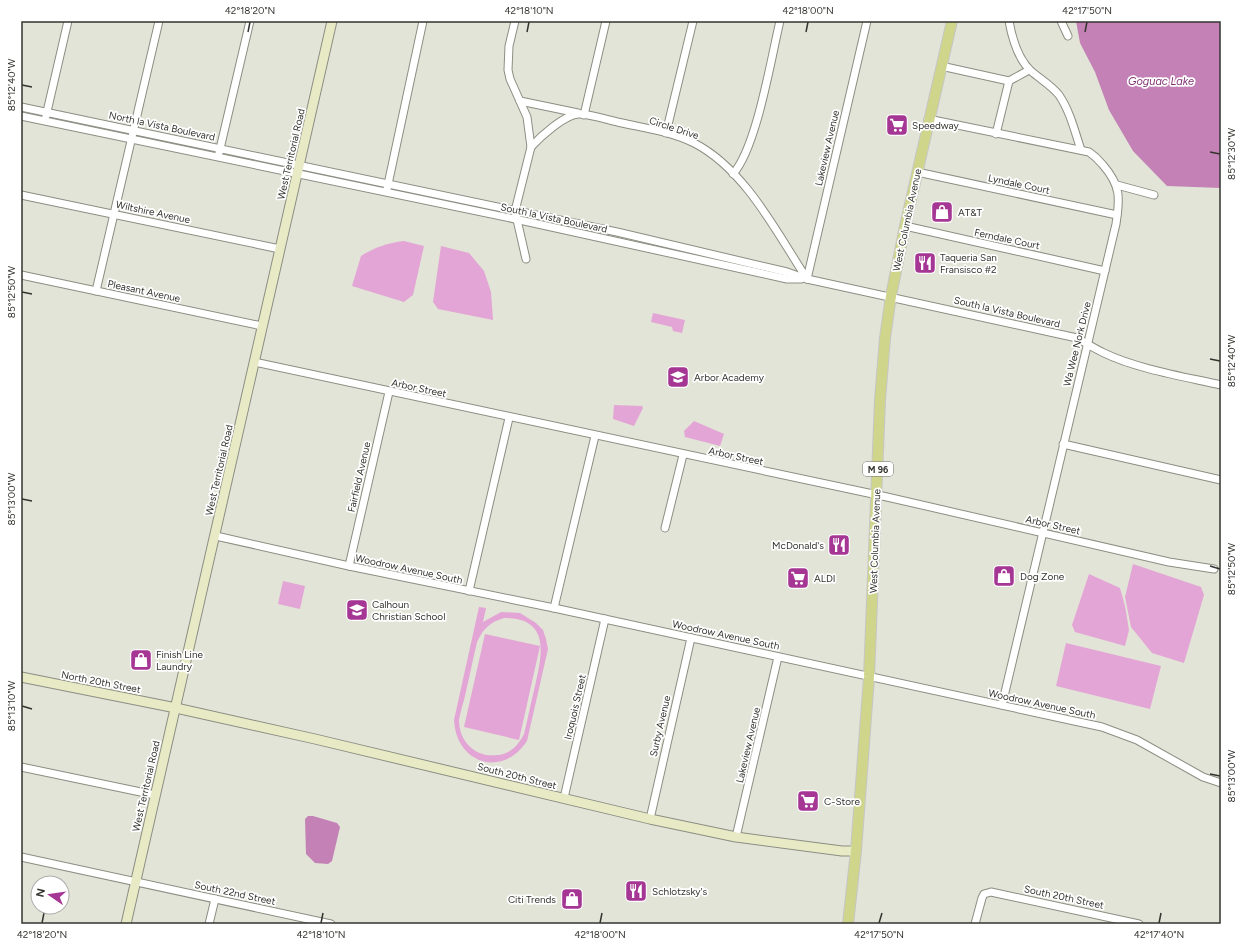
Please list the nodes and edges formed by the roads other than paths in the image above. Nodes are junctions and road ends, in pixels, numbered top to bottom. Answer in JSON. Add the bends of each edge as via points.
{"nodes":[{"id":1,"x":68,"y":21,"type":"edge"},
{"id":2,"x":159,"y":21,"type":"edge"},
{"id":3,"x":250,"y":21,"type":"edge"},
{"id":4,"x":332,"y":21,"type":"edge"},
{"id":5,"x":423,"y":21,"type":"edge"},
{"id":6,"x":514,"y":21,"type":"edge"},
{"id":7,"x":606,"y":21,"type":"edge"},
{"id":8,"x":693,"y":21,"type":"edge"},
{"id":9,"x":780,"y":21,"type":"edge"},
{"id":10,"x":867,"y":21,"type":"edge"},
{"id":11,"x":952,"y":21,"type":"edge"},
{"id":12,"x":1009,"y":21,"type":"edge"},
{"id":13,"x":1061,"y":21,"type":"edge"},
{"id":14,"x":1068,"y":36,"type":"dead end"},
{"id":15,"x":941,"y":66,"type":"junction"},
{"id":16,"x":1030,"y":70,"type":"junction"},
{"id":17,"x":1009,"y":81,"type":"junction"},
{"id":18,"x":520,"y":101,"type":"junction"},
{"id":19,"x":21,"y":107,"type":"edge"},
{"id":20,"x":46,"y":112,"type":"junction"},
{"id":21,"x":582,"y":114,"type":"junction"},
{"id":22,"x":21,"y":116,"type":"edge"},
{"id":23,"x":928,"y":120,"type":"junction"},
{"id":24,"x":44,"y":121,"type":"junction"},
{"id":25,"x":134,"y":130,"type":"junction"},
{"id":26,"x":666,"y":133,"type":"junction"},
{"id":27,"x":996,"y":134,"type":"junction"},
{"id":28,"x":132,"y":139,"type":"junction"},
{"id":29,"x":531,"y":147,"type":"junction"},
{"id":30,"x":220,"y":149,"type":"junction"},
{"id":31,"x":1081,"y":150,"type":"junction"},
{"id":32,"x":219,"y":157,"type":"junction"},
{"id":33,"x":298,"y":170,"type":"junction"},
{"id":34,"x":917,"y":172,"type":"junction"},
{"id":35,"x":733,"y":174,"type":"junction"},
{"id":36,"x":388,"y":184,"type":"junction"},
{"id":37,"x":1117,"y":185,"type":"junction"},
{"id":38,"x":387,"y":193,"type":"junction"},
{"id":39,"x":21,"y":195,"type":"edge"},
{"id":40,"x":1154,"y":195,"type":"dead end"},
{"id":41,"x":515,"y":211,"type":"junction"},
{"id":42,"x":114,"y":214,"type":"junction"},
{"id":43,"x":1118,"y":215,"type":"junction"},
{"id":44,"x":515,"y":219,"type":"junction"},
{"id":45,"x":905,"y":226,"type":"junction"},
{"id":46,"x":280,"y":249,"type":"junction"},
{"id":47,"x":526,"y":259,"type":"dead end"},
{"id":48,"x":1105,"y":271,"type":"junction"},
{"id":49,"x":21,"y":275,"type":"edge"},
{"id":50,"x":807,"y":279,"type":"junction"},
{"id":51,"x":96,"y":291,"type":"junction"},
{"id":52,"x":891,"y":296,"type":"junction"},
{"id":53,"x":262,"y":326,"type":"junction"},
{"id":54,"x":1088,"y":344,"type":"junction"},
{"id":55,"x":254,"y":362,"type":"junction"},
{"id":56,"x":1221,"y":385,"type":"edge"},
{"id":57,"x":389,"y":392,"type":"junction"},
{"id":58,"x":509,"y":418,"type":"junction"},
{"id":59,"x":595,"y":436,"type":"junction"},
{"id":60,"x":1063,"y":444,"type":"junction"},
{"id":61,"x":683,"y":455,"type":"junction"},
{"id":62,"x":1221,"y":480,"type":"edge"},
{"id":63,"x":877,"y":496,"type":"junction"},
{"id":64,"x":665,"y":528,"type":"dead end"},
{"id":65,"x":1042,"y":532,"type":"junction"},
{"id":66,"x":216,"y":536,"type":"junction"},
{"id":67,"x":349,"y":566,"type":"junction"},
{"id":68,"x":1214,"y":569,"type":"dead end"},
{"id":69,"x":469,"y":592,"type":"junction"},
{"id":70,"x":554,"y":608,"type":"junction"},
{"id":71,"x":605,"y":619,"type":"junction"},
{"id":72,"x":691,"y":638,"type":"junction"},
{"id":73,"x":778,"y":657,"type":"junction"},
{"id":74,"x":21,"y":677,"type":"edge"},
{"id":75,"x":869,"y":677,"type":"junction"},
{"id":76,"x":1002,"y":705,"type":"junction"},
{"id":77,"x":176,"y":708,"type":"junction"},
{"id":78,"x":21,"y":767,"type":"edge"},
{"id":79,"x":1221,"y":783,"type":"edge"},
{"id":80,"x":155,"y":795,"type":"junction"},
{"id":81,"x":564,"y":798,"type":"junction"},
{"id":82,"x":650,"y":819,"type":"junction"},
{"id":83,"x":736,"y":837,"type":"junction"},
{"id":84,"x":856,"y":851,"type":"junction"},
{"id":85,"x":21,"y":857,"type":"edge"},
{"id":86,"x":135,"y":882,"type":"junction"},
{"id":87,"x":215,"y":900,"type":"junction"},
{"id":88,"x":126,"y":924,"type":"edge"},
{"id":89,"x":209,"y":924,"type":"edge"},
{"id":90,"x":331,"y":924,"type":"edge"},
{"id":91,"x":848,"y":924,"type":"edge"},
{"id":92,"x":976,"y":924,"type":"edge"},
{"id":93,"x":1139,"y":924,"type":"edge"}],
"edges":[{"from":1,"to":20,"type":"street"},
{"from":2,"to":25,"type":"street"},
{"from":3,"to":30,"type":"street"},
{"from":4,"to":33,"type":"street","name":"West Territorial Road"},
{"from":5,"to":36,"type":"street"},
{"from":6,"to":18,"type":"street","via":[[507,60],[510,79]]},
{"from":7,"to":21,"type":"street"},
{"from":8,"to":26,"type":"street"},
{"from":9,"to":35,"type":"street","via":[[757,119],[740,166]]},
{"from":10,"to":50,"type":"street","name":"Lakeview Avenue"},
{"from":11,"to":15,"type":"main road","name":"West Columbia Avenue","number":"M 96"},
{"from":12,"to":16,"type":"street","via":[[1017,50]]},
{"from":13,"to":14,"type":"street"},
{"from":15,"to":17,"type":"street"},
{"from":15,"to":23,"type":"main road","name":"West Columbia Avenue","number":"M 96"},
{"from":16,"to":17,"type":"street"},
{"from":16,"to":31,"type":"street","via":[[1059,96],[1070,116]]},
{"from":17,"to":27,"type":"street"},
{"from":18,"to":21,"type":"street","name":"Circle Drive"},
{"from":18,"to":29,"type":"street","via":[[527,117]]},
{"from":19,"to":20,"type":"street","name":"North la Vista Boulevard"},
{"from":20,"to":24,"type":"street"},
{"from":20,"to":25,"type":"street","name":"North la Vista Boulevard"},
{"from":21,"to":26,"type":"street","name":"Circle Drive"},
{"from":21,"to":29,"type":"street","via":[[557,124]]},
{"from":22,"to":24,"type":"street","name":"North la Vista Boulevard"},
{"from":23,"to":27,"type":"street"},
{"from":23,"to":34,"type":"main road","name":"West Columbia Avenue","number":"M 96"},
{"from":24,"to":28,"type":"street","name":"North la Vista Boulevard"},
{"from":25,"to":28,"type":"street"},
{"from":25,"to":30,"type":"street","name":"North la Vista Boulevard"},
{"from":26,"to":35,"type":"street","name":"Circle Drive","via":[[694,142],[714,155]]},
{"from":27,"to":31,"type":"street"},
{"from":28,"to":32,"type":"street","name":"North la Vista Boulevard"},
{"from":28,"to":42,"type":"street"},
{"from":29,"to":41,"type":"street"},
{"from":30,"to":32,"type":"street"},
{"from":30,"to":33,"type":"street","name":"North la Vista Boulevard"},
{"from":31,"to":37,"type":"street","via":[[1094,155]]},
{"from":32,"to":33,"type":"street","name":"North la Vista Boulevard"},
{"from":33,"to":36,"type":"street","name":"South la Vista Boulevard"},
{"from":33,"to":38,"type":"street","name":"South la Vista Boulevard"},
{"from":33,"to":46,"type":"street","name":"West Territorial Road"},
{"from":34,"to":43,"type":"street","name":"Lyndale Court"},
{"from":34,"to":45,"type":"main road","name":"West Columbia Avenue","number":"M 96"},
{"from":35,"to":50,"type":"street","name":"Circle Drive","via":[[749,192]]},
{"from":36,"to":38,"type":"street"},
{"from":36,"to":41,"type":"street","name":"South la Vista Boulevard"},
{"from":37,"to":40,"type":"street"},
{"from":37,"to":43,"type":"street","name":"Wa Wee Nork Drive"},
{"from":38,"to":44,"type":"street","name":"South la Vista Boulevard"},
{"from":39,"to":42,"type":"street","name":"Wiltshire Avenue"},
{"from":41,"to":44,"type":"street"},
{"from":41,"to":50,"type":"street","name":"South la Vista Boulevard","via":[[656,241]]},
{"from":42,"to":46,"type":"street","name":"Wiltshire Avenue"},
{"from":42,"to":51,"type":"street"},
{"from":43,"to":48,"type":"street","name":"Wa Wee Nork Drive"},
{"from":44,"to":47,"type":"street"},
{"from":44,"to":50,"type":"street","name":"South la Vista Boulevard","via":[[787,279]]},
{"from":45,"to":48,"type":"street","name":"Ferndale Court"},
{"from":45,"to":52,"type":"main road","name":"West Columbia Avenue","number":"M 96"},
{"from":46,"to":53,"type":"street","name":"West Territorial Road"},
{"from":48,"to":54,"type":"street","name":"Wa Wee Nork Drive"},
{"from":49,"to":51,"type":"street","name":"Pleasant Avenue"},
{"from":50,"to":52,"type":"street","name":"South la Vista Boulevard"},
{"from":51,"to":53,"type":"street","name":"Pleasant Avenue"},
{"from":52,"to":54,"type":"street","name":"South la Vista Boulevard","via":[[1077,338]]},
{"from":52,"to":63,"type":"main road","name":"West Columbia Avenue","number":"M 96","via":[[882,367]]},
{"from":53,"to":55,"type":"street","name":"West Territorial Road"},
{"from":54,"to":56,"type":"street","name":"South la Vista Boulevard","via":[[1121,360]]},
{"from":54,"to":60,"type":"street","name":"Wa Wee Nork Drive"},
{"from":55,"to":57,"type":"street","name":"Arbor Street"},
{"from":55,"to":66,"type":"street","name":"West Territorial Road"},
{"from":57,"to":58,"type":"street","name":"Arbor Street"},
{"from":57,"to":67,"type":"street","name":"Fairfield Avenue"},
{"from":58,"to":59,"type":"street","name":"Arbor Street"},
{"from":58,"to":69,"type":"street"},
{"from":59,"to":61,"type":"street","name":"Arbor Street"},
{"from":59,"to":70,"type":"street"},
{"from":60,"to":62,"type":"street"},
{"from":60,"to":65,"type":"street","name":"Wa Wee Nork Drive"},
{"from":61,"to":63,"type":"street","name":"Arbor Street"},
{"from":61,"to":64,"type":"street"},
{"from":63,"to":65,"type":"street","name":"Arbor Street"},
{"from":63,"to":75,"type":"main road","name":"West Columbia Avenue","number":"M 96"},
{"from":65,"to":68,"type":"street","name":"Arbor Street","via":[[1169,562]]},
{"from":65,"to":76,"type":"street","name":"Wa Wee Nork Drive"},
{"from":66,"to":67,"type":"street","name":"Woodrow Avenue South"},
{"from":66,"to":77,"type":"street","name":"West Territorial Road"},
{"from":67,"to":69,"type":"street","name":"Woodrow Avenue South"},
{"from":69,"to":70,"type":"street","name":"Woodrow Avenue South"},
{"from":70,"to":71,"type":"street","name":"Woodrow Avenue South"},
{"from":71,"to":72,"type":"street","name":"Woodrow Avenue South"},
{"from":71,"to":81,"type":"street","name":"Iroquois Street"},
{"from":72,"to":73,"type":"street","name":"Woodrow Avenue South"},
{"from":72,"to":82,"type":"street","name":"Surby Avenue"},
{"from":73,"to":75,"type":"street","name":"Woodrow Avenue South"},
{"from":73,"to":83,"type":"street","name":"Lakeview Avenue"},
{"from":74,"to":77,"type":"street","name":"North 20th Street"},
{"from":75,"to":76,"type":"street","name":"Woodrow Avenue South"},
{"from":75,"to":84,"type":"main road","name":"West Columbia Avenue","number":"M 96"},
{"from":76,"to":79,"type":"street","name":"Woodrow Avenue South","via":[[1122,733],[1160,751],[1203,777]]},
{"from":77,"to":80,"type":"street","name":"West Territorial Road"},
{"from":77,"to":81,"type":"street","name":"South 20th Street"},
{"from":78,"to":80,"type":"street"},
{"from":80,"to":86,"type":"street","name":"West Territorial Road"},
{"from":81,"to":82,"type":"street","name":"South 20th Street"},
{"from":82,"to":83,"type":"street","name":"South 20th Street"},
{"from":83,"to":84,"type":"street","name":"South 20th Street"},
{"from":84,"to":91,"type":"main road","name":"West Columbia Avenue","number":"M 96"},
{"from":85,"to":86,"type":"street","name":"South 22nd Street"},
{"from":86,"to":87,"type":"street","name":"South 22nd Street"},
{"from":86,"to":88,"type":"street","name":"West Territorial Road"},
{"from":87,"to":89,"type":"street"},
{"from":87,"to":90,"type":"street","name":"South 22nd Street"},
{"from":92,"to":93,"type":"street","name":"South 20th Street","via":[[984,894],[991,892]]}]}
